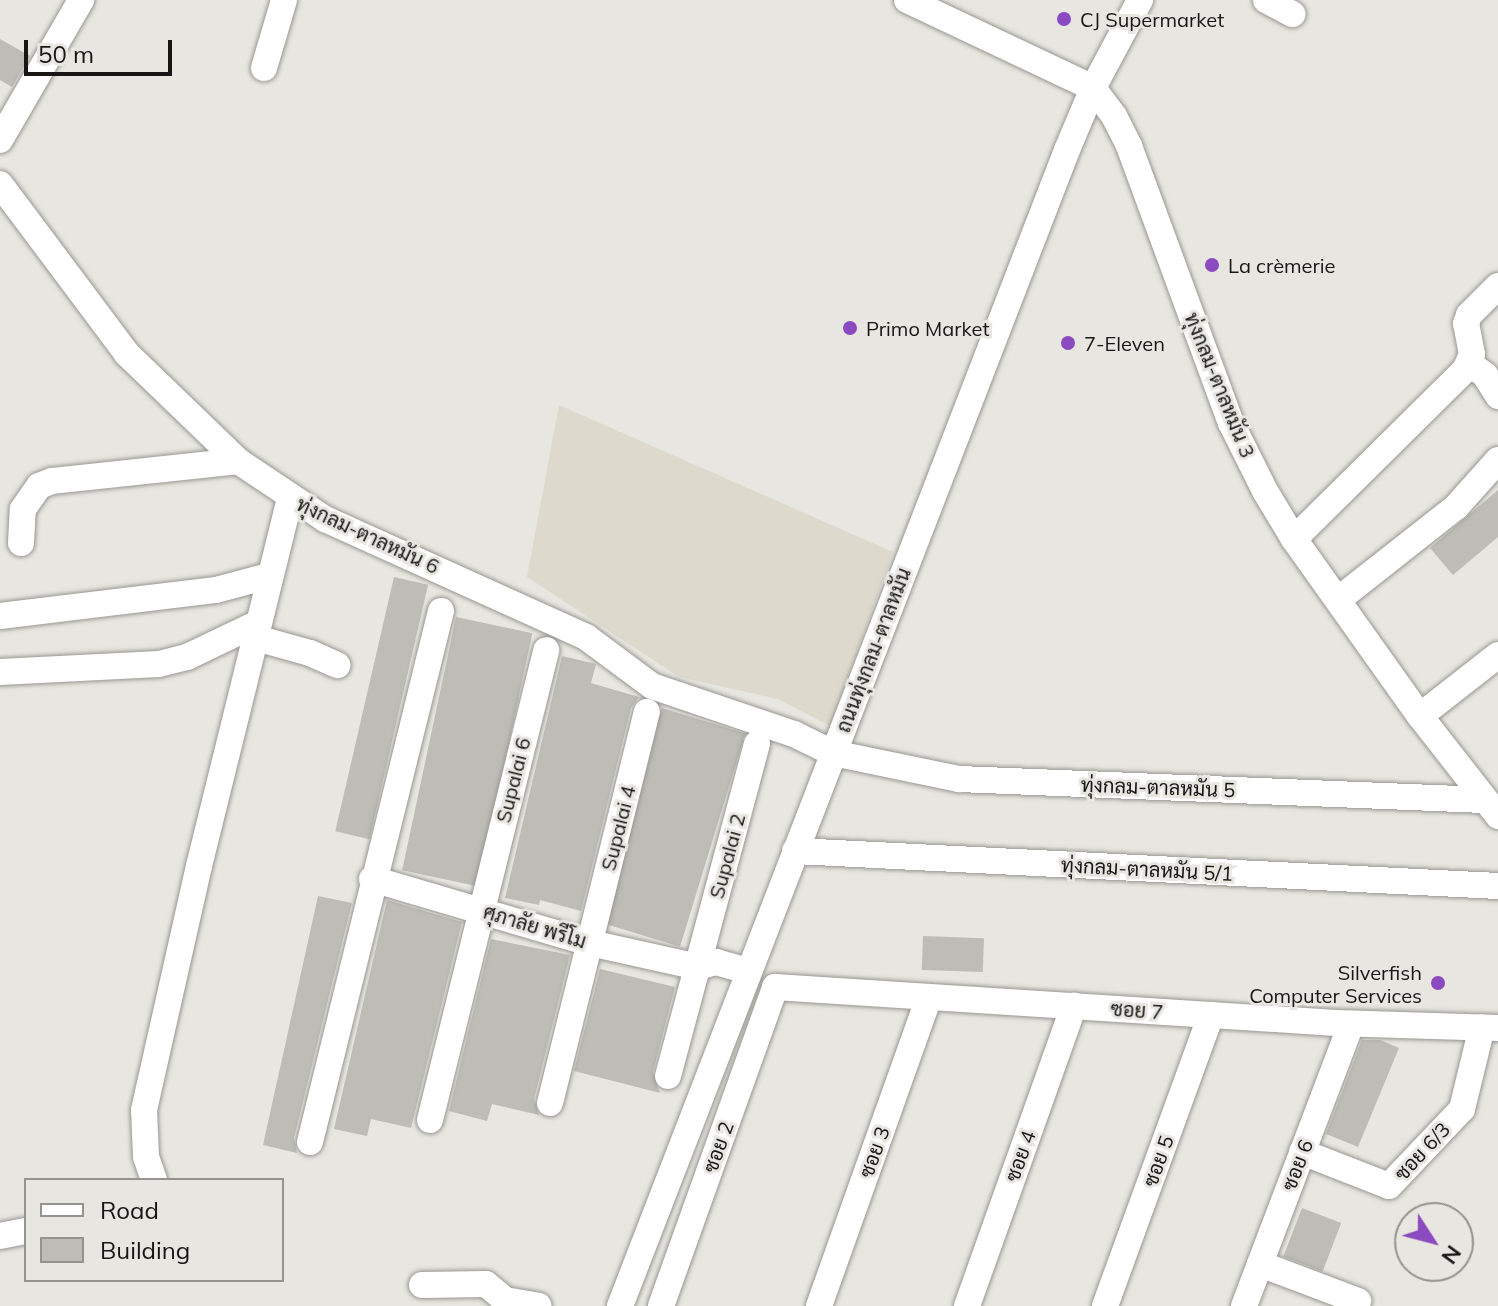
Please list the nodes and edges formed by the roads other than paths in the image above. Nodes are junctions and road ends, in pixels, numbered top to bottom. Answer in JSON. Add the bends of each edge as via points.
{"nodes":[{"id":1,"x":81,"y":0,"type":"edge"},
{"id":2,"x":284,"y":0,"type":"edge"},
{"id":3,"x":907,"y":0,"type":"edge"},
{"id":4,"x":1140,"y":0,"type":"edge"},
{"id":5,"x":1266,"y":0,"type":"edge"},
{"id":6,"x":1292,"y":14,"type":"dead end"},
{"id":7,"x":264,"y":68,"type":"dead end"},
{"id":8,"x":1093,"y":88,"type":"junction"},
{"id":9,"x":0,"y":140,"type":"edge"},
{"id":10,"x":0,"y":184,"type":"edge"},
{"id":11,"x":1498,"y":286,"type":"edge"},
{"id":12,"x":1470,"y":364,"type":"junction"},
{"id":13,"x":1498,"y":396,"type":"edge"},
{"id":14,"x":1498,"y":460,"type":"edge"},
{"id":15,"x":238,"y":461,"type":"junction"},
{"id":16,"x":290,"y":498,"type":"junction"},
{"id":17,"x":1294,"y":539,"type":"junction"},
{"id":18,"x":21,"y":543,"type":"dead end"},
{"id":19,"x":268,"y":576,"type":"junction"},
{"id":20,"x":1339,"y":599,"type":"junction"},
{"id":21,"x":441,"y":611,"type":"dead end"},
{"id":22,"x":0,"y":616,"type":"edge"},
{"id":23,"x":257,"y":630,"type":"junction"},
{"id":24,"x":546,"y":650,"type":"dead end"},
{"id":25,"x":1498,"y":655,"type":"edge"},
{"id":26,"x":337,"y":665,"type":"dead end"},
{"id":27,"x":0,"y":672,"type":"edge"},
{"id":28,"x":647,"y":712,"type":"dead end"},
{"id":29,"x":1420,"y":716,"type":"junction"},
{"id":30,"x":757,"y":744,"type":"dead end"},
{"id":31,"x":833,"y":753,"type":"junction"},
{"id":32,"x":1492,"y":808,"type":"edge"},
{"id":33,"x":795,"y":851,"type":"junction"},
{"id":34,"x":372,"y":879,"type":"junction"},
{"id":35,"x":1498,"y":886,"type":"edge"},
{"id":36,"x":480,"y":910,"type":"junction"},
{"id":37,"x":590,"y":943,"type":"junction"},
{"id":38,"x":698,"y":967,"type":"junction"},
{"id":39,"x":744,"y":980,"type":"junction"},
{"id":40,"x":775,"y":987,"type":"joint"},
{"id":41,"x":929,"y":997,"type":"junction"},
{"id":42,"x":1074,"y":1006,"type":"junction"},
{"id":43,"x":1211,"y":1015,"type":"junction"},
{"id":44,"x":1351,"y":1024,"type":"junction"},
{"id":45,"x":1490,"y":1028,"type":"edge"},
{"id":46,"x":668,"y":1076,"type":"dead end"},
{"id":47,"x":550,"y":1103,"type":"dead end"},
{"id":48,"x":430,"y":1120,"type":"dead end"},
{"id":49,"x":310,"y":1142,"type":"dead end"},
{"id":50,"x":1302,"y":1152,"type":"junction"},
{"id":51,"x":153,"y":1178,"type":"edge"},
{"id":52,"x":24,"y":1231,"type":"edge"},
{"id":53,"x":0,"y":1236,"type":"edge"},
{"id":54,"x":1260,"y":1264,"type":"junction"},
{"id":55,"x":422,"y":1285,"type":"dead end"},
{"id":56,"x":1358,"y":1301,"type":"dead end"},
{"id":57,"x":538,"y":1306,"type":"edge"},
{"id":58,"x":620,"y":1306,"type":"edge"},
{"id":59,"x":661,"y":1306,"type":"edge"},
{"id":60,"x":819,"y":1306,"type":"edge"},
{"id":61,"x":967,"y":1306,"type":"edge"},
{"id":62,"x":1105,"y":1306,"type":"edge"},
{"id":63,"x":1244,"y":1306,"type":"edge"}],
"edges":[{"from":1,"to":9,"type":"street"},
{"from":2,"to":7,"type":"street"},
{"from":3,"to":8,"type":"street"},
{"from":4,"to":8,"type":"street","name":"ถนนทุ่งกลม-ตาลหมัน"},
{"from":5,"to":6,"type":"street"},
{"from":8,"to":17,"type":"street","name":"ทุ่งกลม-ตาลหมัน 3","via":[[1129,146],[1231,423]]},
{"from":8,"to":31,"type":"street","name":"ถนนทุ่งกลม-ตาลหมัน"},
{"from":10,"to":15,"type":"street","name":"ทุ่งกลม-ตาลหมัน 6","via":[[127,354]]},
{"from":11,"to":12,"type":"street","via":[[1469,315]]},
{"from":12,"to":13,"type":"street","via":[[1485,375]]},
{"from":12,"to":17,"type":"street"},
{"from":14,"to":20,"type":"street","via":[[1456,507]]},
{"from":15,"to":16,"type":"street","name":"ทุ่งกลม-ตาลหมัน 6"},
{"from":15,"to":18,"type":"street","via":[[52,481],[39,486],[23,509]]},
{"from":16,"to":19,"type":"street"},
{"from":16,"to":31,"type":"street","name":"ทุ่งกลม-ตาลหมัน 6","via":[[325,519],[586,637],[652,686],[794,734]]},
{"from":17,"to":20,"type":"street","name":"ทุ่งกลม-ตาลหมัน 3"},
{"from":19,"to":22,"type":"street","via":[[216,590]]},
{"from":19,"to":23,"type":"street"},
{"from":20,"to":29,"type":"street","name":"ทุ่งกลม-ตาลหมัน 3"},
{"from":21,"to":34,"type":"street"},
{"from":23,"to":26,"type":"street"},
{"from":23,"to":27,"type":"street","via":[[159,664]]},
{"from":23,"to":51,"type":"street","via":[[144,1110],[146,1157]]},
{"from":24,"to":36,"type":"street","name":"Supalai 6"},
{"from":25,"to":29,"type":"street"},
{"from":28,"to":37,"type":"street","name":"Supalai 4"},
{"from":29,"to":32,"type":"street","name":"ทุ่งกลม-ตาลหมัน 3"},
{"from":30,"to":38,"type":"street","name":"Supalai 2"},
{"from":31,"to":32,"type":"street","name":"ทุ่งกลม-ตาลหมัน 5","via":[[959,779]]},
{"from":31,"to":33,"type":"street","name":"ถนนทุ่งกลม-ตาลหมัน"},
{"from":33,"to":35,"type":"street","name":"ทุ่งกลม-ตาลหมัน 5/1"},
{"from":33,"to":39,"type":"street","name":"ถนนทุ่งกลม-ตาลหมัน"},
{"from":34,"to":36,"type":"street","name":"ศุภาลัย พรีโม"},
{"from":34,"to":49,"type":"street"},
{"from":36,"to":37,"type":"street","name":"ศุภาลัย พรีโม"},
{"from":36,"to":48,"type":"street","name":"Supalai 6"},
{"from":37,"to":38,"type":"street","name":"ศุภาลัย พรีโม"},
{"from":37,"to":47,"type":"street","name":"Supalai 4"},
{"from":38,"to":39,"type":"street","name":"ศุภาลัย พรีโม","via":[[710,979]]},
{"from":38,"to":46,"type":"street","name":"Supalai 2"},
{"from":39,"to":58,"type":"street","name":"ถนนทุ่งกลม-ตาลหมัน"},
{"from":40,"to":41,"type":"street","name":"ซอย 7"},
{"from":40,"to":59,"type":"street","name":"ซอย 2"},
{"from":41,"to":42,"type":"street","name":"ซอย 7"},
{"from":41,"to":60,"type":"street","name":"ซอย 3"},
{"from":42,"to":43,"type":"street","name":"ซอย 7"},
{"from":42,"to":61,"type":"street","name":"ซอย 4"},
{"from":43,"to":44,"type":"street","name":"ซอย 7"},
{"from":43,"to":62,"type":"street","name":"ซอย 5"},
{"from":44,"to":45,"type":"street","name":"ซอย 7"},
{"from":44,"to":50,"type":"street","name":"ซอย 6"},
{"from":45,"to":50,"type":"street","name":"ซอย 6/3","via":[[1462,1109],[1389,1186]]},
{"from":50,"to":54,"type":"street","name":"ซอย 6"},
{"from":52,"to":53,"type":"street"},
{"from":54,"to":56,"type":"street"},
{"from":54,"to":63,"type":"street","name":"ซอย 6"},
{"from":55,"to":57,"type":"street","via":[[486,1284],[505,1300]]}]}
